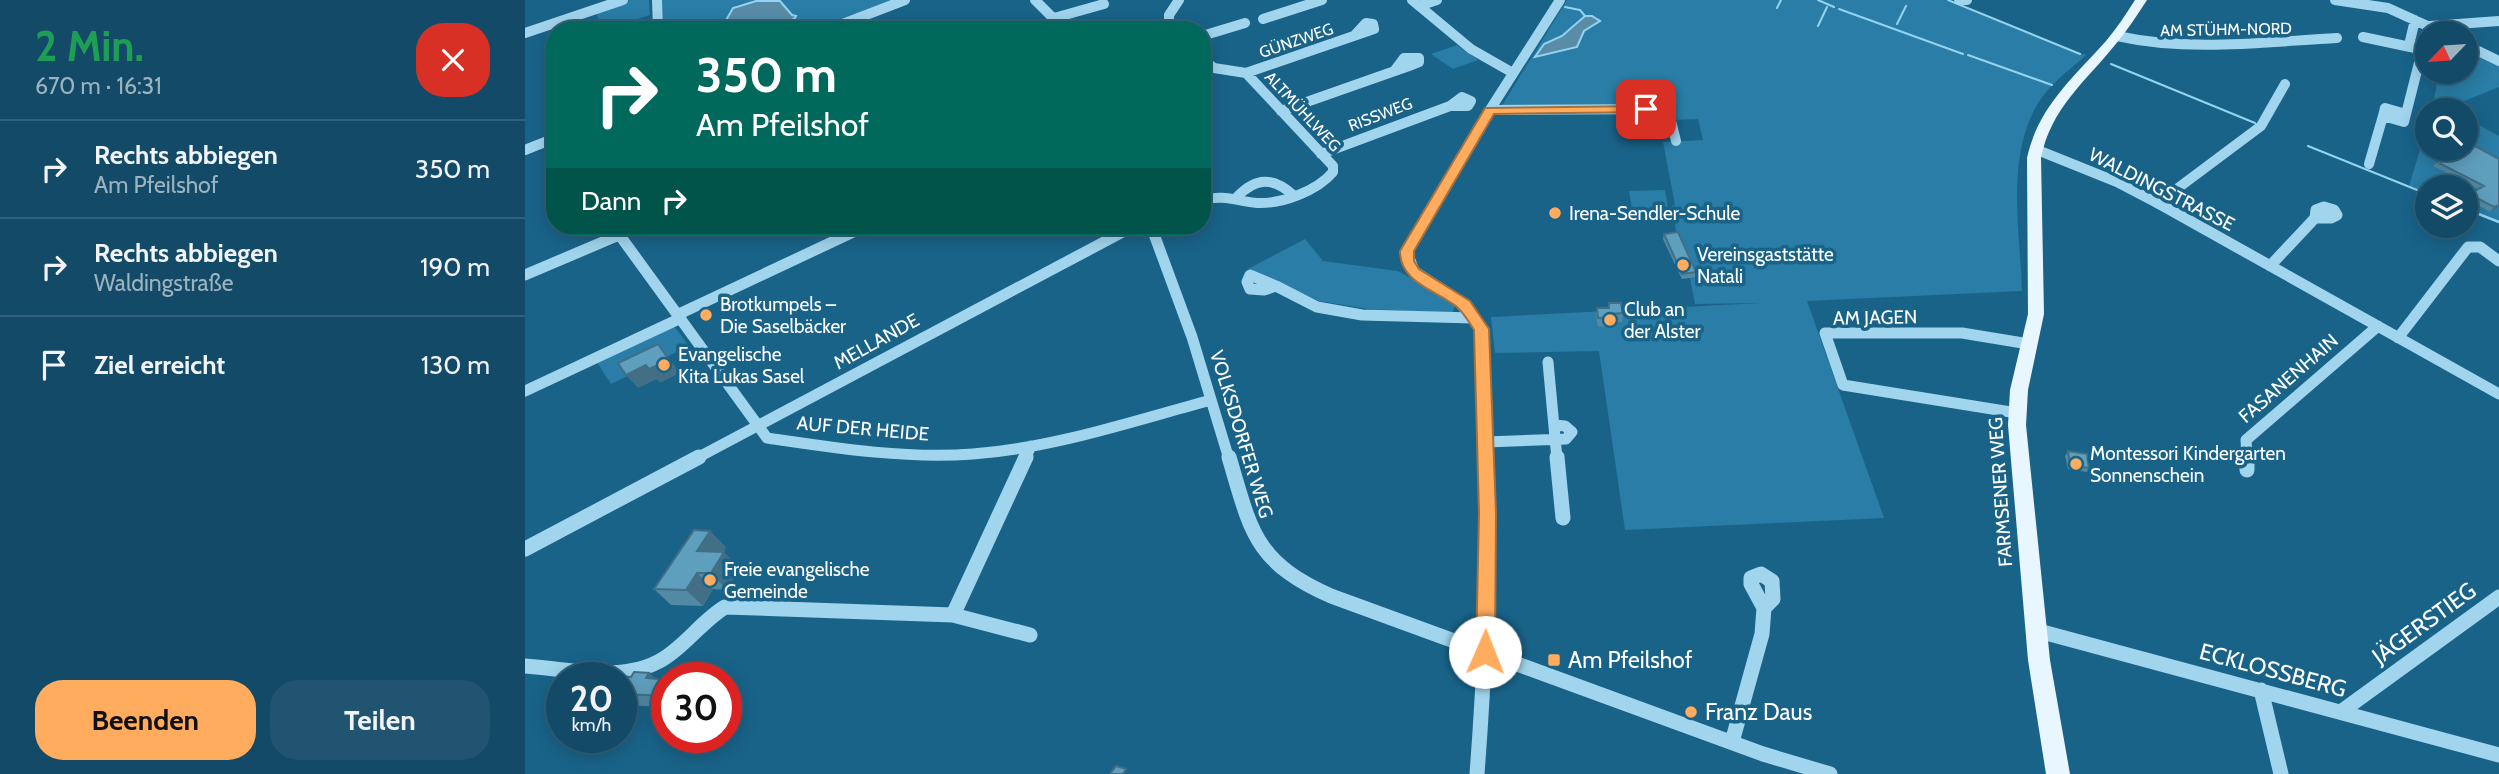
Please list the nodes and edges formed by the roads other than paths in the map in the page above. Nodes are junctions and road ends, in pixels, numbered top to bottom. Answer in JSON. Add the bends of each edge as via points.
{"nodes":[{"id":1,"x":623,"y":0,"type":"edge"},
{"id":2,"x":657,"y":0,"type":"edge"},
{"id":3,"x":905,"y":0,"type":"edge"},
{"id":4,"x":1035,"y":0,"type":"edge"},
{"id":5,"x":1179,"y":0,"type":"edge"},
{"id":6,"x":1322,"y":0,"type":"edge"},
{"id":7,"x":1437,"y":0,"type":"edge"},
{"id":8,"x":1560,"y":0,"type":"edge"},
{"id":9,"x":2141,"y":0,"type":"edge"},
{"id":10,"x":2335,"y":0,"type":"edge"},
{"id":11,"x":1416,"y":3,"type":"edge"},
{"id":12,"x":1104,"y":4,"type":"dead end"},
{"id":13,"x":2388,"y":4,"type":"edge"},
{"id":14,"x":1053,"y":18,"type":"junction"},
{"id":15,"x":1263,"y":19,"type":"dead end"},
{"id":16,"x":2415,"y":20,"type":"joint"},
{"id":17,"x":561,"y":21,"type":"edge"},
{"id":18,"x":658,"y":21,"type":"edge"},
{"id":19,"x":850,"y":21,"type":"edge"},
{"id":20,"x":1056,"y":21,"type":"edge"},
{"id":21,"x":1169,"y":21,"type":"edge"},
{"id":22,"x":2499,"y":21,"type":"edge"},
{"id":23,"x":2478,"y":22,"type":"edge"},
{"id":24,"x":1245,"y":23,"type":"dead end"},
{"id":25,"x":546,"y":26,"type":"edge"},
{"id":26,"x":525,"y":33,"type":"edge"},
{"id":27,"x":1211,"y":33,"type":"edge"},
{"id":28,"x":1355,"y":35,"type":"dead end"},
{"id":29,"x":2117,"y":36,"type":"junction"},
{"id":30,"x":2363,"y":37,"type":"dead end"},
{"id":31,"x":2337,"y":38,"type":"dead end"},
{"id":32,"x":2415,"y":48,"type":"joint"},
{"id":33,"x":2478,"y":51,"type":"edge"},
{"id":34,"x":2499,"y":61,"type":"edge"},
{"id":35,"x":1211,"y":66,"type":"edge"},
{"id":36,"x":1395,"y":70,"type":"dead end"},
{"id":37,"x":1246,"y":73,"type":"junction"},
{"id":38,"x":1513,"y":73,"type":"junction"},
{"id":39,"x":2415,"y":79,"type":"edge"},
{"id":40,"x":2285,"y":84,"type":"dead end"},
{"id":41,"x":1450,"y":106,"type":"dead end"},
{"id":42,"x":1490,"y":110,"type":"junction"},
{"id":43,"x":1281,"y":111,"type":"junction"},
{"id":44,"x":546,"y":142,"type":"edge"},
{"id":45,"x":1676,"y":142,"type":"dead end"},
{"id":46,"x":2035,"y":149,"type":"junction"},
{"id":47,"x":525,"y":150,"type":"edge"},
{"id":48,"x":1321,"y":154,"type":"junction"},
{"id":49,"x":2368,"y":164,"type":"dead end"},
{"id":50,"x":1293,"y":195,"type":"junction"},
{"id":51,"x":1237,"y":197,"type":"junction"},
{"id":52,"x":1211,"y":198,"type":"edge"},
{"id":53,"x":2158,"y":203,"type":"junction"},
{"id":54,"x":2315,"y":218,"type":"dead end"},
{"id":55,"x":606,"y":235,"type":"edge"},
{"id":56,"x":620,"y":235,"type":"edge"},
{"id":57,"x":847,"y":235,"type":"edge"},
{"id":58,"x":1117,"y":235,"type":"edge"},
{"id":59,"x":1154,"y":235,"type":"edge"},
{"id":60,"x":2499,"y":261,"type":"edge"},
{"id":61,"x":2270,"y":266,"type":"junction"},
{"id":62,"x":525,"y":275,"type":"edge"},
{"id":63,"x":1276,"y":286,"type":"dead end"},
{"id":64,"x":680,"y":316,"type":"junction"},
{"id":65,"x":1473,"y":318,"type":"junction"},
{"id":66,"x":2378,"y":326,"type":"junction"},
{"id":67,"x":2398,"y":338,"type":"junction"},
{"id":68,"x":2029,"y":344,"type":"junction"},
{"id":69,"x":1548,"y":362,"type":"dead end"},
{"id":70,"x":525,"y":391,"type":"edge"},
{"id":71,"x":2499,"y":394,"type":"edge"},
{"id":72,"x":1211,"y":400,"type":"junction"},
{"id":73,"x":2017,"y":413,"type":"junction"},
{"id":74,"x":759,"y":425,"type":"junction"},
{"id":75,"x":1556,"y":440,"type":"junction"},
{"id":76,"x":1486,"y":442,"type":"junction"},
{"id":77,"x":1031,"y":446,"type":"junction"},
{"id":78,"x":2247,"y":470,"type":"dead end"},
{"id":79,"x":1563,"y":518,"type":"dead end"},
{"id":80,"x":525,"y":549,"type":"edge"},
{"id":81,"x":2499,"y":597,"type":"edge"},
{"id":82,"x":1764,"y":608,"type":"dead end"},
{"id":83,"x":953,"y":615,"type":"junction"},
{"id":84,"x":2035,"y":631,"type":"junction"},
{"id":85,"x":1030,"y":635,"type":"dead end"},
{"id":86,"x":1485,"y":652,"type":"junction"},
{"id":87,"x":525,"y":666,"type":"edge"},
{"id":88,"x":2261,"y":690,"type":"junction"},
{"id":89,"x":2342,"y":711,"type":"junction"},
{"id":90,"x":1732,"y":742,"type":"junction"},
{"id":91,"x":2499,"y":755,"type":"edge"},
{"id":92,"x":1477,"y":774,"type":"edge"},
{"id":93,"x":1830,"y":774,"type":"edge"},
{"id":94,"x":2058,"y":774,"type":"edge"},
{"id":95,"x":2281,"y":774,"type":"edge"}],
"edges":[{"from":1,"to":17,"type":"street"},
{"from":2,"to":18,"type":"street"},
{"from":3,"to":19,"type":"street"},
{"from":4,"to":14,"type":"street"},
{"from":5,"to":21,"type":"street"},
{"from":6,"to":15,"type":"street"},
{"from":7,"to":11,"type":"street"},
{"from":8,"to":38,"type":"street"},
{"from":9,"to":29,"type":"main road","name":"FARMSENER WEG"},
{"from":10,"to":13,"type":"street"},
{"from":11,"to":38,"type":"street","via":[[1476,55]]},
{"from":12,"to":14,"type":"street"},
{"from":13,"to":16,"type":"street"},
{"from":14,"to":20,"type":"street"},
{"from":16,"to":32,"type":"street","via":[[2410,41]]},
{"from":22,"to":23,"type":"street"},
{"from":24,"to":27,"type":"street"},
{"from":25,"to":26,"type":"street"},
{"from":28,"to":37,"type":"street","name":"GÜNZWEG"},
{"from":29,"to":31,"type":"street","name":"AM STÜHM-NORD","via":[[2153,44],[2217,45]]},
{"from":29,"to":46,"type":"main road","name":"FARMSENER WEG","via":[[2055,104]]},
{"from":30,"to":32,"type":"street"},
{"from":33,"to":34,"type":"street"},
{"from":35,"to":37,"type":"street","name":"ALTMÜHLWEG"},
{"from":36,"to":43,"type":"street"},
{"from":37,"to":43,"type":"street","name":"ALTMÜHLWEG"},
{"from":38,"to":42,"type":"street"},
{"from":39,"to":49,"type":"street","via":[[2406,114],[2385,108]]},
{"from":40,"to":53,"type":"street","via":[[2261,126]]},
{"from":41,"to":48,"type":"street","name":"RISSWEG"},
{"from":42,"to":45,"type":"street","via":[[1668,109]]},
{"from":42,"to":65,"type":"street","via":[[1407,251],[1413,272],[1464,305]]},
{"from":43,"to":48,"type":"street","name":"ALTMÜHLWEG"},
{"from":44,"to":47,"type":"street"},
{"from":46,"to":53,"type":"street","name":"WALDINGSTRASSE"},
{"from":46,"to":68,"type":"main road","name":"FARMSENER WEG","via":[[2037,304]]},
{"from":48,"to":50,"type":"street","name":"ALTMÜHLWEG","via":[[1333,166],[1330,178]]},
{"from":50,"to":51,"type":"street","name":"ALTMÜHLWEG","via":[[1259,203]]},
{"from":50,"to":51,"type":"street","name":"ALTMÜHLWEG","via":[[1281,183],[1266,180],[1246,187]]},
{"from":51,"to":52,"type":"street","name":"ALTMÜHLWEG"},
{"from":53,"to":61,"type":"street","name":"WALDINGSTRASSE"},
{"from":54,"to":61,"type":"street"},
{"from":55,"to":62,"type":"street"},
{"from":56,"to":64,"type":"street","name":"AUF DER HEIDE"},
{"from":57,"to":64,"type":"street"},
{"from":58,"to":74,"type":"street","name":"MELLANDE"},
{"from":59,"to":72,"type":"street","name":"VOLKSDORFER WEG"},
{"from":60,"to":67,"type":"street","via":[[2481,247],[2467,247]]},
{"from":61,"to":66,"type":"street","name":"WALDINGSTRASSE"},
{"from":63,"to":65,"type":"street","via":[[1317,307],[1362,315]]},
{"from":64,"to":70,"type":"street"},
{"from":64,"to":74,"type":"street","name":"AUF DER HEIDE"},
{"from":65,"to":76,"type":"street","via":[[1481,329]]},
{"from":66,"to":67,"type":"street","name":"WALDINGSTRASSE"},
{"from":66,"to":78,"type":"street","name":"FASANENHAIN","via":[[2246,440]]},
{"from":67,"to":71,"type":"street","name":"WALDINGSTRASSE"},
{"from":68,"to":73,"type":"main road","name":"FARMSENER WEG"},
{"from":68,"to":73,"type":"street","name":"AM JAGEN","via":[[1962,333],[1825,333],[1843,386]]},
{"from":69,"to":75,"type":"street"},
{"from":72,"to":77,"type":"street","name":"AUF DER HEIDE"},
{"from":72,"to":86,"type":"street","name":"VOLKSDORFER WEG","via":[[1251,530],[1279,566],[1317,590]]},
{"from":73,"to":84,"type":"main road","name":"FARMSENER WEG"},
{"from":74,"to":77,"type":"street","name":"AUF DER HEIDE","via":[[767,438],[899,453],[974,454]]},
{"from":74,"to":80,"type":"street","name":"MELLANDE"},
{"from":75,"to":76,"type":"street"},
{"from":75,"to":79,"type":"street"},
{"from":76,"to":86,"type":"street"},
{"from":77,"to":83,"type":"street"},
{"from":81,"to":89,"type":"street","name":"JÄGERSTIEG"},
{"from":82,"to":90,"type":"street","via":[[1762,634]]},
{"from":83,"to":85,"type":"street"},
{"from":83,"to":87,"type":"street","via":[[725,607],[709,615],[663,659],[636,671]]},
{"from":84,"to":88,"type":"street","name":"ECKLOSSBERG"},
{"from":84,"to":94,"type":"main road","name":"FARMSENER WEG"},
{"from":86,"to":90,"type":"street","name":"VOLKSDORFER WEG"},
{"from":86,"to":92,"type":"street"},
{"from":88,"to":89,"type":"street","name":"ECKLOSSBERG"},
{"from":88,"to":95,"type":"street"},
{"from":89,"to":91,"type":"street","name":"ECKLOSSBERG"},
{"from":90,"to":93,"type":"street","name":"VOLKSDORFER WEG"}]}
